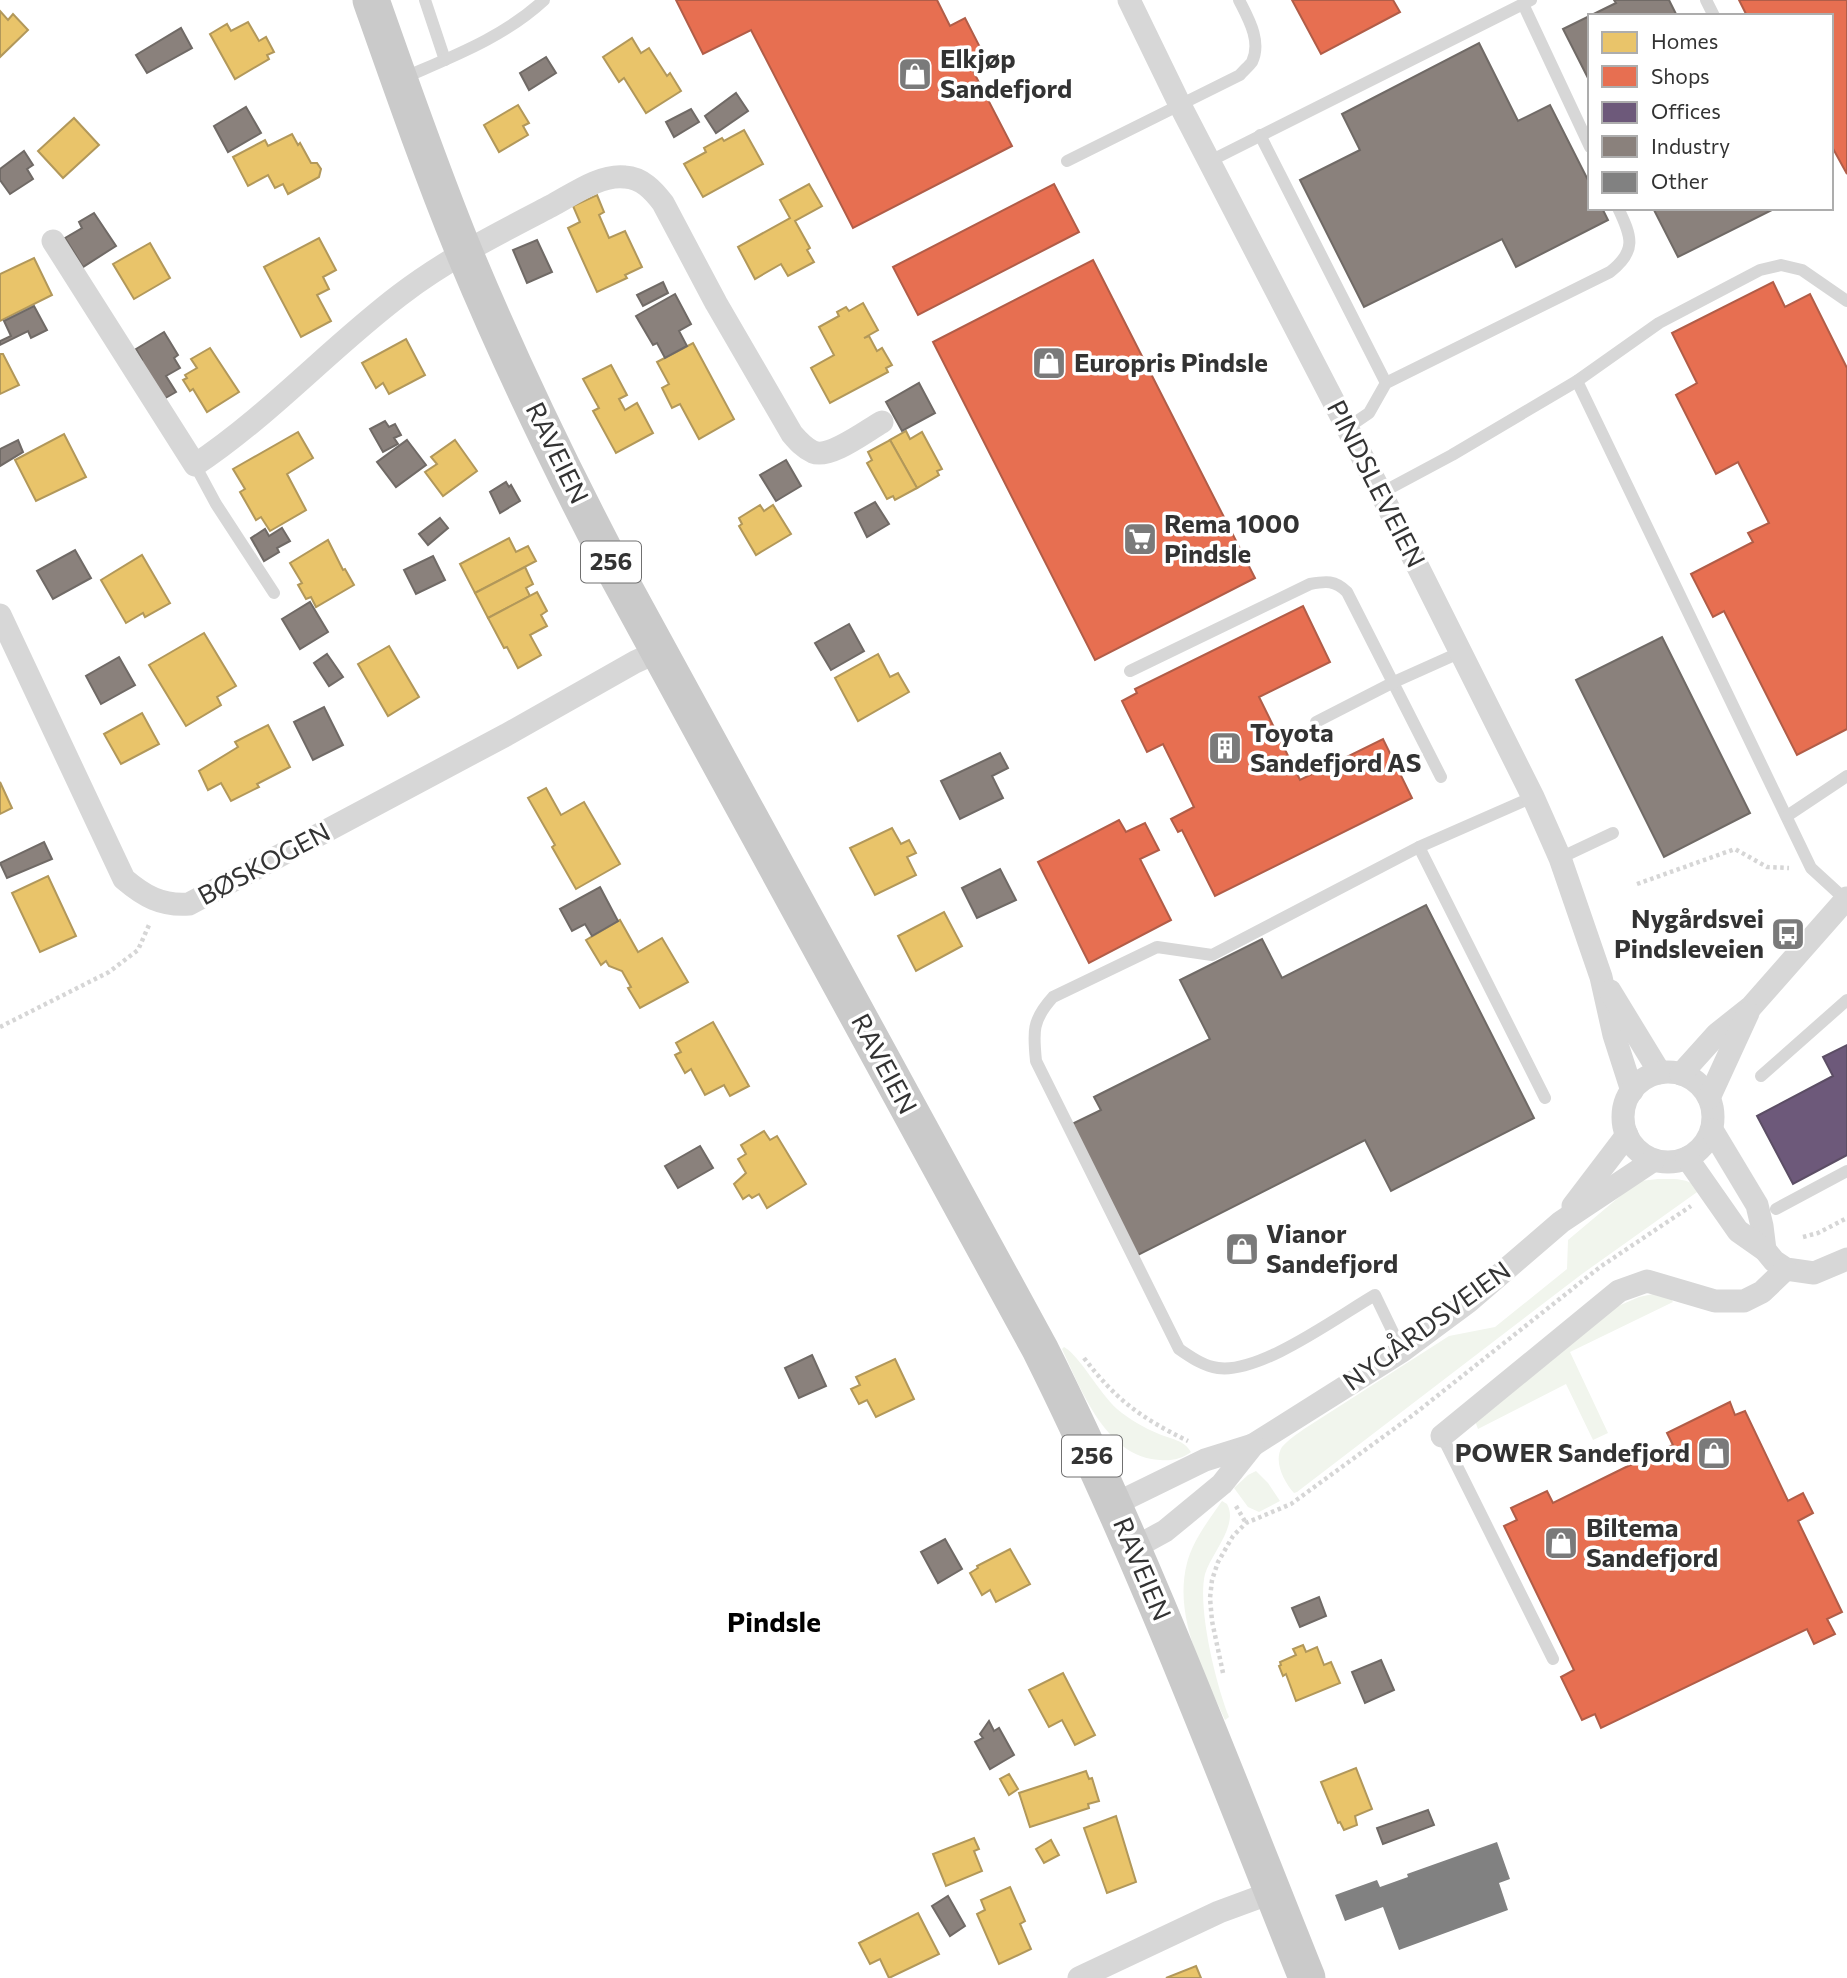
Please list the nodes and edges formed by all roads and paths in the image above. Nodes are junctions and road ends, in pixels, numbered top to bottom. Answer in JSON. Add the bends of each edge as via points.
{"nodes":[{"id":1,"x":372,"y":0,"type":"edge"},
{"id":2,"x":425,"y":0,"type":"edge"},
{"id":3,"x":544,"y":0,"type":"edge"},
{"id":4,"x":1129,"y":0,"type":"edge"},
{"id":5,"x":1239,"y":0,"type":"edge"},
{"id":6,"x":1527,"y":2,"type":"edge"},
{"id":7,"x":445,"y":60,"type":"junction"},
{"id":8,"x":400,"y":79,"type":"junction"},
{"id":9,"x":1180,"y":105,"type":"junction"},
{"id":10,"x":1260,"y":135,"type":"junction"},
{"id":11,"x":1588,"y":142,"type":"edge"},
{"id":12,"x":1067,"y":161,"type":"dead end"},
{"id":13,"x":1210,"y":161,"type":"junction"},
{"id":14,"x":1619,"y":210,"type":"edge"},
{"id":15,"x":53,"y":241,"type":"dead end"},
{"id":16,"x":464,"y":251,"type":"junction"},
{"id":17,"x":1847,"y":301,"type":"edge"},
{"id":18,"x":1577,"y":380,"type":"junction"},
{"id":19,"x":1386,"y":383,"type":"junction"},
{"id":20,"x":882,"y":422,"type":"dead end"},
{"id":21,"x":1347,"y":428,"type":"junction"},
{"id":22,"x":195,"y":465,"type":"junction"},
{"id":23,"x":1381,"y":494,"type":"junction"},
{"id":24,"x":274,"y":593,"type":"dead end"},
{"id":25,"x":0,"y":615,"type":"edge"},
{"id":26,"x":659,"y":651,"type":"junction"},
{"id":27,"x":1461,"y":652,"type":"junction"},
{"id":28,"x":1130,"y":671,"type":"dead end"},
{"id":29,"x":1394,"y":682,"type":"junction"},
{"id":30,"x":1316,"y":722,"type":"dead end"},
{"id":31,"x":1441,"y":776,"type":"dead end"},
{"id":32,"x":1847,"y":776,"type":"edge"},
{"id":33,"x":1533,"y":797,"type":"junction"},
{"id":34,"x":1787,"y":816,"type":"junction"},
{"id":35,"x":1613,"y":834,"type":"dead end"},
{"id":36,"x":1419,"y":848,"type":"junction"},
{"id":37,"x":1560,"y":858,"type":"junction"},
{"id":38,"x":1811,"y":868,"type":"junction"},
{"id":39,"x":1637,"y":884,"type":"dead end"},
{"id":40,"x":1846,"y":900,"type":"edge"},
{"id":41,"x":160,"y":902,"type":"junction"},
{"id":42,"x":1601,"y":977,"type":"junction"},
{"id":43,"x":1847,"y":1000,"type":"edge"},
{"id":44,"x":1751,"y":1007,"type":"junction"},
{"id":45,"x":0,"y":1027,"type":"edge"},
{"id":46,"x":1670,"y":1074,"type":"junction"},
{"id":47,"x":1762,"y":1076,"type":"dead end"},
{"id":48,"x":1632,"y":1091,"type":"junction"},
{"id":49,"x":1545,"y":1098,"type":"dead end"},
{"id":50,"x":1709,"y":1098,"type":"junction"},
{"id":51,"x":1712,"y":1130,"type":"junction"},
{"id":52,"x":1627,"y":1135,"type":"junction"},
{"id":53,"x":1687,"y":1158,"type":"junction"},
{"id":54,"x":1654,"y":1160,"type":"junction"},
{"id":55,"x":1847,"y":1171,"type":"edge"},
{"id":56,"x":1692,"y":1205,"type":"dead end"},
{"id":57,"x":1776,"y":1209,"type":"dead end"},
{"id":58,"x":1847,"y":1218,"type":"edge"},
{"id":59,"x":1561,"y":1222,"type":"junction"},
{"id":60,"x":1803,"y":1237,"type":"dead end"},
{"id":61,"x":1765,"y":1250,"type":"junction"},
{"id":62,"x":1847,"y":1259,"type":"edge"},
{"id":63,"x":1786,"y":1269,"type":"junction"},
{"id":64,"x":1402,"y":1351,"type":"junction"},
{"id":65,"x":1080,"y":1353,"type":"dead end"},
{"id":66,"x":1442,"y":1436,"type":"joint"},
{"id":67,"x":1193,"y":1444,"type":"dead end"},
{"id":68,"x":1254,"y":1445,"type":"junction"},
{"id":69,"x":1232,"y":1498,"type":"dead end"},
{"id":70,"x":1115,"y":1504,"type":"junction"},
{"id":71,"x":1246,"y":1523,"type":"junction"},
{"id":72,"x":1134,"y":1548,"type":"junction"},
{"id":73,"x":1210,"y":1598,"type":"dead end"},
{"id":74,"x":1553,"y":1659,"type":"dead end"},
{"id":75,"x":1273,"y":1892,"type":"junction"},
{"id":76,"x":1079,"y":1978,"type":"edge"},
{"id":77,"x":1307,"y":1978,"type":"edge"}],
"edges":[{"from":1,"to":8,"type":"main road","name":"RAVEIEN","number":"256"},
{"from":2,"to":7,"type":"lane"},
{"from":3,"to":7,"type":"lane","via":[[524,19]]},
{"from":4,"to":9,"type":"street","name":"PINDSLEVEIEN"},
{"from":5,"to":9,"type":"lane","via":[[1253,29],[1252,61],[1240,75]]},
{"from":6,"to":10,"type":"lane"},
{"from":6,"to":11,"type":"lane"},
{"from":7,"to":8,"type":"lane"},
{"from":8,"to":16,"type":"main road","name":"RAVEIEN","number":"256"},
{"from":9,"to":12,"type":"lane"},
{"from":9,"to":13,"type":"street","name":"PINDSLEVEIEN"},
{"from":10,"to":13,"type":"lane"},
{"from":10,"to":19,"type":"lane"},
{"from":13,"to":21,"type":"street","name":"PINDSLEVEIEN"},
{"from":14,"to":19,"type":"lane","via":[[1628,228],[1630,249],[1610,272]]},
{"from":15,"to":22,"type":"street"},
{"from":16,"to":20,"type":"street","via":[[592,185],[614,177],[642,182],[663,202],[716,303],[803,446],[828,454]]},
{"from":16,"to":22,"type":"street","via":[[398,296],[234,439]]},
{"from":16,"to":26,"type":"main road","name":"RAVEIEN","number":"256","via":[[566,475]]},
{"from":17,"to":18,"type":"lane","via":[[1802,270],[1781,265],[1760,270],[1659,323]]},
{"from":18,"to":23,"type":"lane"},
{"from":18,"to":34,"type":"lane"},
{"from":19,"to":21,"type":"lane","via":[[1369,413]]},
{"from":21,"to":23,"type":"street","name":"PINDSLEVEIEN"},
{"from":22,"to":24,"type":"lane"},
{"from":23,"to":27,"type":"street","name":"PINDSLEVEIEN"},
{"from":25,"to":41,"type":"street","name":"BØSKOGEN","via":[[124,879]]},
{"from":26,"to":41,"type":"street","name":"BØSKOGEN","via":[[188,904]]},
{"from":26,"to":70,"type":"main road","name":"RAVEIEN","number":"256","via":[[1040,1349]]},
{"from":27,"to":29,"type":"lane"},
{"from":27,"to":33,"type":"street","name":"PINDSLEVEIEN"},
{"from":28,"to":29,"type":"lane","via":[[1310,584],[1328,581],[1347,592]]},
{"from":29,"to":30,"type":"lane"},
{"from":29,"to":31,"type":"lane"},
{"from":32,"to":34,"type":"lane"},
{"from":33,"to":36,"type":"lane"},
{"from":33,"to":37,"type":"street","name":"PINDSLEVEIEN"},
{"from":34,"to":38,"type":"lane"},
{"from":35,"to":37,"type":"lane"},
{"from":36,"to":49,"type":"lane"},
{"from":36,"to":64,"type":"lane","via":[[1212,955],[1157,947],[1053,997],[1040,1011],[1033,1031],[1036,1061],[1179,1349],[1217,1368],[1241,1368],[1275,1354],[1375,1295]]},
{"from":37,"to":42,"type":"street","name":"PINDSLEVEIEN"},
{"from":38,"to":39,"type":"path","via":[[1767,867],[1735,849]]},
{"from":38,"to":40,"type":"lane"},
{"from":40,"to":44,"type":"street"},
{"from":41,"to":45,"type":"path","via":[[138,950],[128,958]]},
{"from":42,"to":46,"type":"street","name":"PINDSLEVEIEN"},
{"from":42,"to":48,"type":"street","name":"PINDSLEVEIEN"},
{"from":43,"to":47,"type":"lane"},
{"from":44,"to":46,"type":"street"},
{"from":44,"to":50,"type":"street"},
{"from":46,"to":48,"type":"street","via":[[1644,1079]]},
{"from":46,"to":50,"type":"street","via":[[1702,1087]]},
{"from":48,"to":52,"type":"street","via":[[1624,1110]]},
{"from":50,"to":51,"type":"street"},
{"from":51,"to":53,"type":"street","via":[[1700,1149]]},
{"from":51,"to":61,"type":"street","via":[[1757,1205]]},
{"from":52,"to":54,"type":"street"},
{"from":52,"to":59,"type":"street","name":"NYGÅRDSVEIEN"},
{"from":53,"to":54,"type":"street"},
{"from":53,"to":61,"type":"street","via":[[1738,1231]]},
{"from":54,"to":59,"type":"street","name":"NYGÅRDSVEIEN"},
{"from":55,"to":57,"type":"lane"},
{"from":56,"to":71,"type":"path","via":[[1600,1267],[1413,1415],[1291,1504]]},
{"from":58,"to":60,"type":"path"},
{"from":59,"to":64,"type":"street","name":"NYGÅRDSVEIEN","via":[[1468,1302]]},
{"from":61,"to":63,"type":"street"},
{"from":62,"to":63,"type":"street","via":[[1814,1273]]},
{"from":63,"to":66,"type":"street","via":[[1762,1292],[1744,1301],[1715,1301],[1647,1282],[1619,1291]]},
{"from":64,"to":68,"type":"street","name":"NYGÅRDSVEIEN"},
{"from":65,"to":67,"type":"path","via":[[1117,1397]]},
{"from":66,"to":74,"type":"lane"},
{"from":68,"to":70,"type":"street","name":"NYGÅRDSVEIEN","via":[[1205,1460]]},
{"from":68,"to":72,"type":"street","name":"NYGÅRDSVEIEN","via":[[1222,1484],[1165,1531]]},
{"from":69,"to":71,"type":"path"},
{"from":70,"to":72,"type":"main road","name":"RAVEIEN","number":"256"},
{"from":71,"to":73,"type":"path","via":[[1218,1562]]},
{"from":72,"to":75,"type":"main road","name":"RAVEIEN","number":"256"},
{"from":75,"to":76,"type":"street","via":[[1219,1912]]},
{"from":75,"to":77,"type":"main road","name":"RAVEIEN","number":"256"}]}
